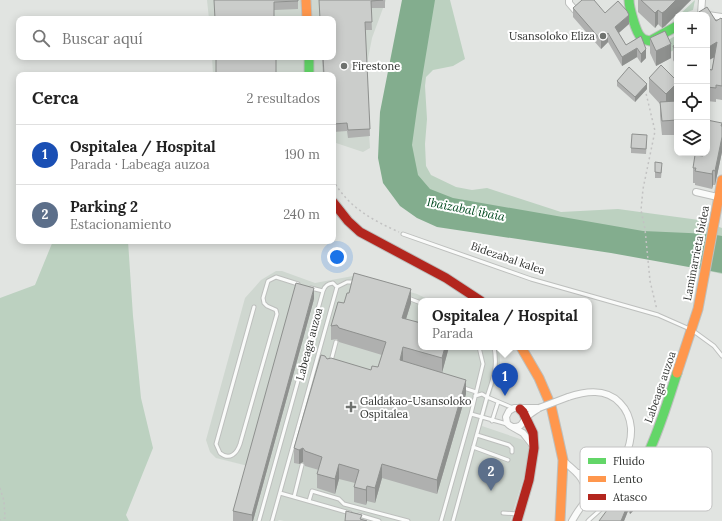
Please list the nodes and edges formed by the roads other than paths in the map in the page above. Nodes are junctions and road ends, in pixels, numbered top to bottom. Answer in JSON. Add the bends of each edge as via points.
{"nodes":[{"id":1,"x":306,"y":0,"type":"edge"},
{"id":2,"x":569,"y":0,"type":"edge"},
{"id":3,"x":629,"y":0,"type":"edge"},
{"id":4,"x":702,"y":0,"type":"edge"},
{"id":5,"x":575,"y":10,"type":"edge"},
{"id":6,"x":700,"y":12,"type":"edge"},
{"id":7,"x":710,"y":15,"type":"edge"},
{"id":8,"x":308,"y":16,"type":"edge"},
{"id":9,"x":722,"y":16,"type":"edge"},
{"id":10,"x":674,"y":28,"type":"edge"},
{"id":11,"x":309,"y":60,"type":"edge"},
{"id":12,"x":309,"y":72,"type":"edge"},
{"id":13,"x":722,"y":180,"type":"edge"},
{"id":14,"x":696,"y":192,"type":"dead end"},
{"id":15,"x":721,"y":198,"type":"edge"},
{"id":16,"x":336,"y":206,"type":"edge"},
{"id":17,"x":403,"y":234,"type":"road end"},
{"id":18,"x":353,"y":281,"type":"junction"},
{"id":19,"x":360,"y":283,"type":"edge"},
{"id":20,"x":300,"y":284,"type":"edge"},
{"id":21,"x":306,"y":286,"type":"edge"},
{"id":22,"x":337,"y":287,"type":"junction"},
{"id":23,"x":351,"y":288,"type":"edge"},
{"id":24,"x":323,"y":291,"type":"junction"},
{"id":25,"x":402,"y":296,"type":"edge"},
{"id":26,"x":476,"y":298,"type":"edge"},
{"id":27,"x":418,"y":302,"type":"edge"},
{"id":28,"x":254,"y":307,"type":"dead end"},
{"id":29,"x":692,"y":330,"type":"junction"},
{"id":30,"x":336,"y":342,"type":"dead end"},
{"id":31,"x":480,"y":350,"type":"edge"},
{"id":32,"x":494,"y":350,"type":"edge"},
{"id":33,"x":523,"y":350,"type":"edge"},
{"id":34,"x":722,"y":356,"type":"edge"},
{"id":35,"x":329,"y":367,"type":"edge"},
{"id":36,"x":457,"y":386,"type":"edge"},
{"id":37,"x":476,"y":394,"type":"junction"},
{"id":38,"x":487,"y":398,"type":"junction"},
{"id":39,"x":498,"y":402,"type":"junction"},
{"id":40,"x":539,"y":408,"type":"junction"},
{"id":41,"x":517,"y":409,"type":"junction"},
{"id":42,"x":470,"y":414,"type":"junction"},
{"id":43,"x":482,"y":417,"type":"junction"},
{"id":44,"x":525,"y":419,"type":"junction"},
{"id":45,"x":492,"y":421,"type":"junction"},
{"id":46,"x":511,"y":426,"type":"junction"},
{"id":47,"x":477,"y":434,"type":"junction"},
{"id":48,"x":473,"y":447,"type":"junction"},
{"id":49,"x":534,"y":447,"type":"junction"},
{"id":50,"x":629,"y":447,"type":"edge"},
{"id":51,"x":651,"y":447,"type":"edge"},
{"id":52,"x":512,"y":452,"type":"dead end"},
{"id":53,"x":508,"y":460,"type":"dead end"},
{"id":54,"x":563,"y":460,"type":"junction"},
{"id":55,"x":302,"y":465,"type":"dead end"},
{"id":56,"x":578,"y":473,"type":"joint"},
{"id":57,"x":580,"y":476,"type":"edge"},
{"id":58,"x":280,"y":493,"type":"junction"},
{"id":59,"x":294,"y":497,"type":"junction"},
{"id":60,"x":309,"y":501,"type":"junction"},
{"id":61,"x":562,"y":503,"type":"junction"},
{"id":62,"x":580,"y":509,"type":"edge"},
{"id":63,"x":599,"y":511,"type":"edge"},
{"id":64,"x":503,"y":513,"type":"dead end"},
{"id":65,"x":518,"y":518,"type":"edge"},
{"id":66,"x":259,"y":521,"type":"edge"},
{"id":67,"x":272,"y":521,"type":"edge"},
{"id":68,"x":379,"y":521,"type":"edge"},
{"id":69,"x":408,"y":521,"type":"edge"},
{"id":70,"x":441,"y":521,"type":"edge"},
{"id":71,"x":453,"y":521,"type":"edge"},
{"id":72,"x":556,"y":521,"type":"edge"},
{"id":73,"x":560,"y":521,"type":"edge"},
{"id":74,"x":572,"y":521,"type":"edge"},
{"id":75,"x":588,"y":521,"type":"edge"}],
"edges":[{"from":1,"to":8,"type":"main road"},
{"from":2,"to":5,"type":"street"},
{"from":3,"to":10,"type":"main road","via":[[629,8],[640,37],[650,41]]},
{"from":4,"to":6,"type":"street"},
{"from":7,"to":9,"type":"street"},
{"from":11,"to":12,"type":"main road"},
{"from":13,"to":15,"type":"main road","name":"Laminarrieta bidea"},
{"from":14,"to":15,"type":"street"},
{"from":15,"to":29,"type":"main road","name":"Laminarrieta bidea"},
{"from":16,"to":26,"type":"main road","via":[[360,232],[446,278]]},
{"from":17,"to":29,"type":"lane","name":"Bidezabal kalea","via":[[531,279],[658,315]]},
{"from":18,"to":19,"type":"lane"},
{"from":18,"to":22,"type":"lane"},
{"from":18,"to":23,"type":"lane"},
{"from":20,"to":28,"type":"lane","via":[[276,277],[268,281],[264,303],[276,310],[277,314],[240,444],[237,452],[227,456],[220,453],[216,444]]},
{"from":21,"to":24,"type":"lane"},
{"from":22,"to":24,"type":"lane","via":[[333,283],[328,284]]},
{"from":22,"to":58,"type":"lane","name":"Labeaga auzoa"},
{"from":24,"to":66,"type":"lane","name":"Labeaga auzoa"},
{"from":25,"to":27,"type":"lane"},
{"from":29,"to":34,"type":"lane","via":[[714,346]]},
{"from":29,"to":51,"type":"main road","name":"Labeaga auzoa"},
{"from":30,"to":35,"type":"lane"},
{"from":31,"to":37,"type":"lane","via":[[483,364]]},
{"from":32,"to":38,"type":"lane","via":[[495,374]]},
{"from":33,"to":54,"type":"main road","via":[[551,406]]},
{"from":36,"to":37,"type":"lane"},
{"from":37,"to":38,"type":"lane","via":[[482,394]]},
{"from":37,"to":42,"type":"lane"},
{"from":38,"to":39,"type":"lane"},
{"from":38,"to":43,"type":"lane"},
{"from":39,"to":41,"type":"lane"},
{"from":39,"to":45,"type":"lane"},
{"from":40,"to":41,"type":"street"},
{"from":40,"to":44,"type":"street"},
{"from":40,"to":50,"type":"street","name":"Labeaga auzoa","bridge":true,"via":[[579,393],[598,392],[609,395],[626,409],[631,421]]},
{"from":41,"to":44,"type":"main road","via":[[524,414]]},
{"from":41,"to":46,"type":"street","via":[[509,411],[506,416]]},
{"from":42,"to":43,"type":"lane"},
{"from":42,"to":70,"type":"lane"},
{"from":43,"to":45,"type":"lane"},
{"from":43,"to":47,"type":"lane"},
{"from":44,"to":46,"type":"street","via":[[520,426]]},
{"from":44,"to":49,"type":"main road","via":[[532,430]]},
{"from":45,"to":46,"type":"lane"},
{"from":46,"to":49,"type":"street","via":[[523,433]]},
{"from":47,"to":48,"type":"lane"},
{"from":47,"to":52,"type":"lane","via":[[509,445]]},
{"from":48,"to":53,"type":"lane"},
{"from":48,"to":71,"type":"lane"},
{"from":49,"to":65,"type":"main road","via":[[534,460]]},
{"from":54,"to":56,"type":"street"},
{"from":54,"to":61,"type":"main road"},
{"from":55,"to":59,"type":"lane"},
{"from":56,"to":57,"type":"street"},
{"from":58,"to":59,"type":"lane"},
{"from":58,"to":67,"type":"lane","name":"Labeaga auzoa"},
{"from":59,"to":60,"type":"lane"},
{"from":60,"to":68,"type":"lane"},
{"from":60,"to":69,"type":"lane","via":[[312,491],[339,499],[344,504]]},
{"from":61,"to":72,"type":"main road"},
{"from":61,"to":73,"type":"main road"},
{"from":62,"to":74,"type":"street"},
{"from":63,"to":75,"type":"lane","name":"Labeaga auzoa"},
{"from":64,"to":65,"type":"lane"}]}
